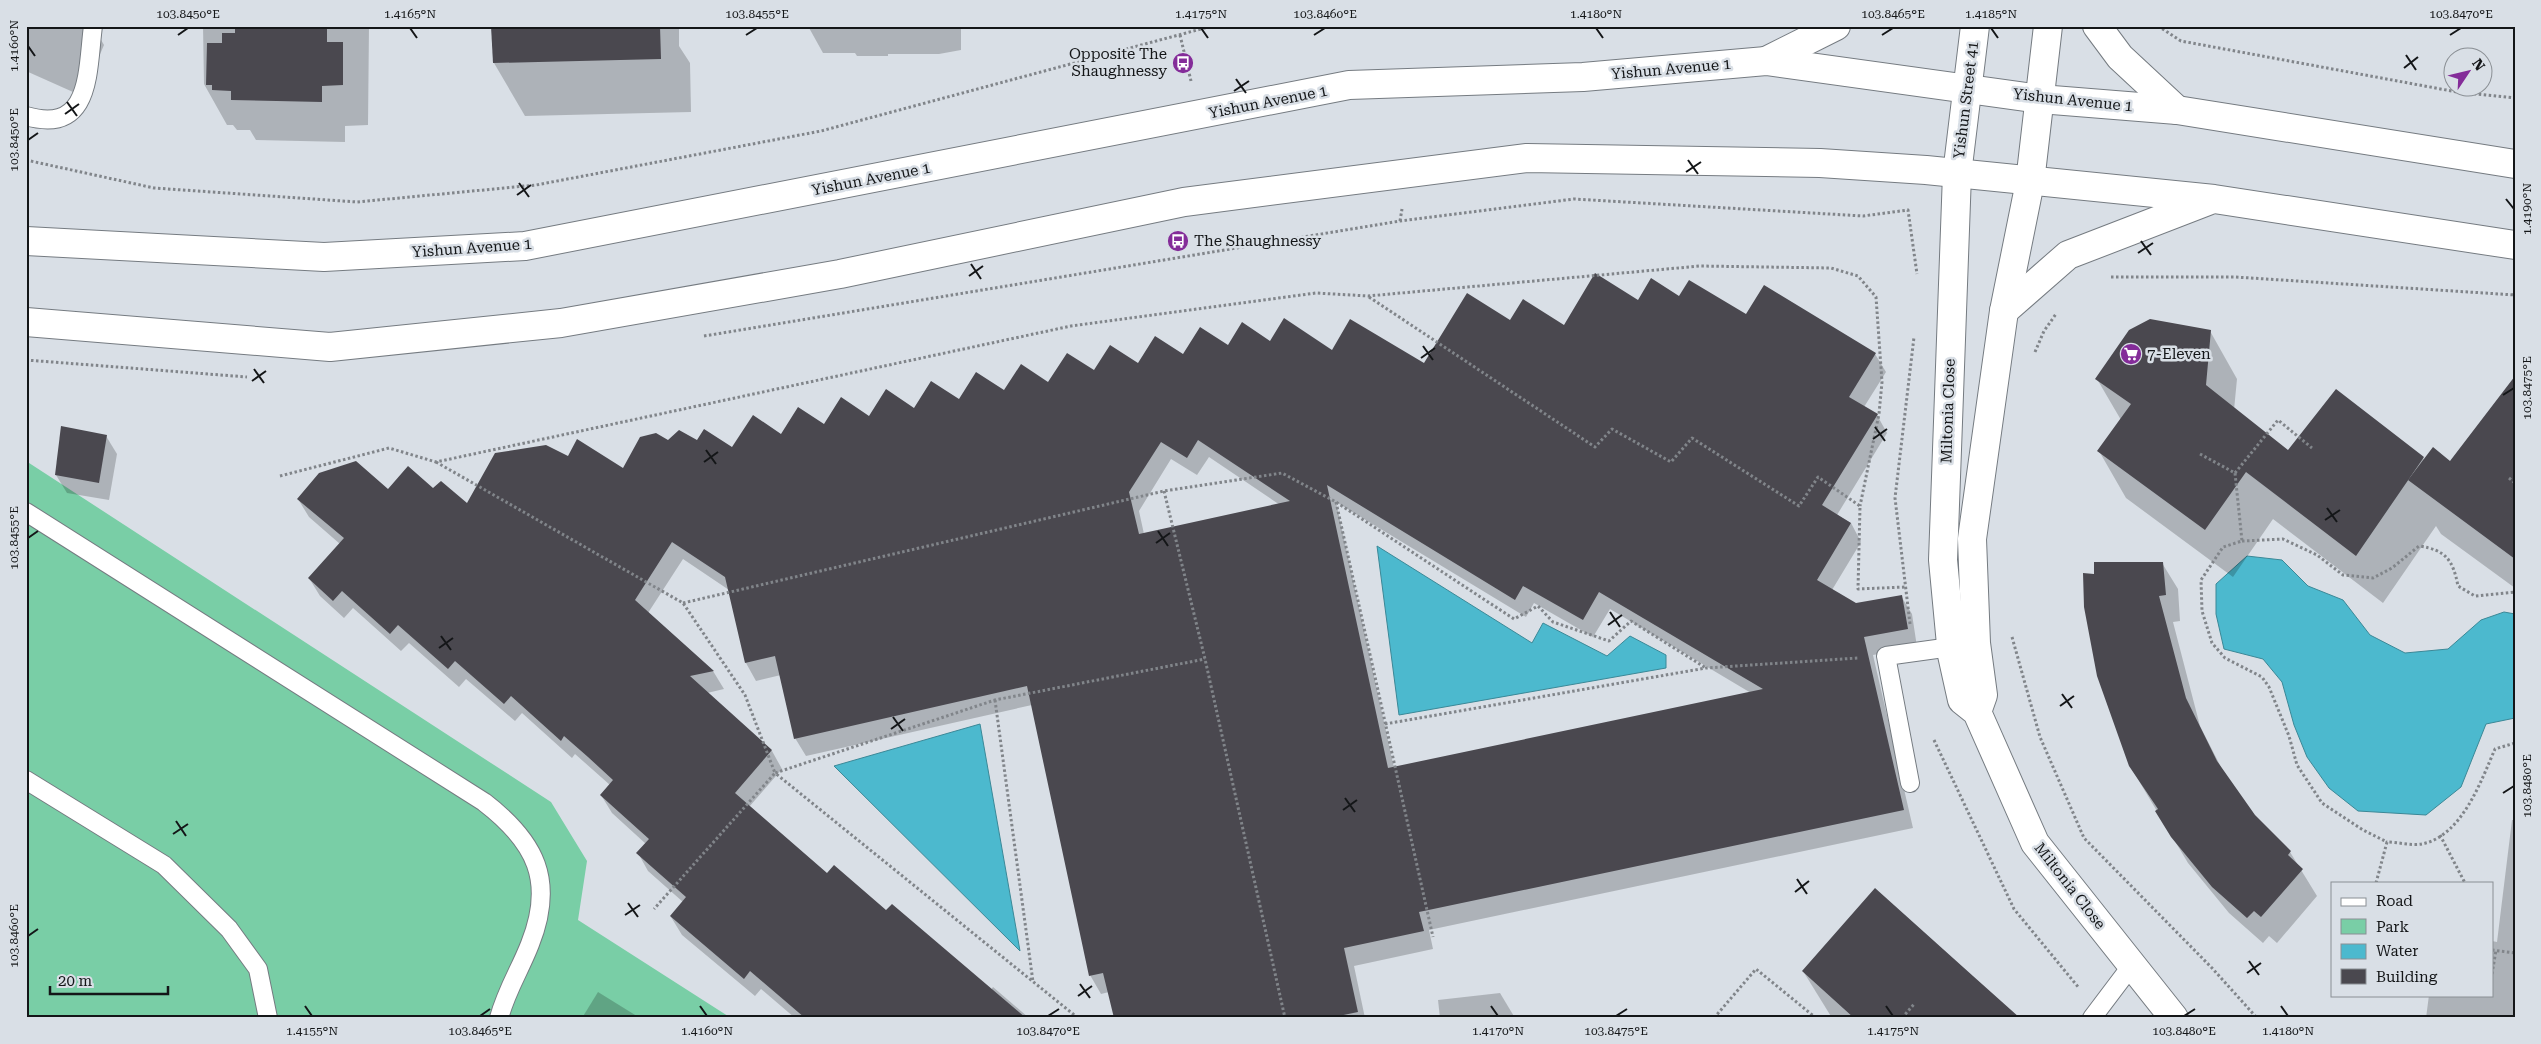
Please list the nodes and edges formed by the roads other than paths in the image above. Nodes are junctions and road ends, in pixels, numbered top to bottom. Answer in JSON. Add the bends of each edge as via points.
{"nodes":[{"id":1,"x":93,"y":26,"type":"edge"},
{"id":2,"x":1836,"y":26,"type":"edge"},
{"id":3,"x":1975,"y":26,"type":"edge"},
{"id":4,"x":2048,"y":26,"type":"edge"},
{"id":5,"x":2097,"y":26,"type":"edge"},
{"id":6,"x":1766,"y":61,"type":"junction"},
{"id":7,"x":1969,"y":87,"type":"junction"},
{"id":8,"x":2040,"y":99,"type":"junction"},
{"id":9,"x":2177,"y":110,"type":"junction"},
{"id":10,"x":26,"y":116,"type":"edge"},
{"id":11,"x":2515,"y":164,"type":"edge"},
{"id":12,"x":1957,"y":174,"type":"junction"},
{"id":13,"x":2030,"y":182,"type":"junction"},
{"id":14,"x":2214,"y":199,"type":"junction"},
{"id":15,"x":26,"y":241,"type":"edge"},
{"id":16,"x":2515,"y":245,"type":"edge"},
{"id":17,"x":2004,"y":312,"type":"junction"},
{"id":18,"x":26,"y":322,"type":"edge"},
{"id":19,"x":26,"y":512,"type":"edge"},
{"id":20,"x":1963,"y":645,"type":"junction"},
{"id":21,"x":26,"y":780,"type":"edge"},
{"id":22,"x":1910,"y":783,"type":"dead end"},
{"id":23,"x":2132,"y":965,"type":"junction"},
{"id":24,"x":268,"y":1018,"type":"edge"},
{"id":25,"x":499,"y":1018,"type":"edge"},
{"id":26,"x":2092,"y":1018,"type":"edge"},
{"id":27,"x":2174,"y":1018,"type":"edge"}],
"edges":[{"from":1,"to":10,"type":"lane","via":[[83,97],[74,110],[66,117],[38,120]]},
{"from":2,"to":6,"type":"main road"},
{"from":3,"to":7,"type":"main road","name":"Yishun Street 41"},
{"from":4,"to":8,"type":"main road"},
{"from":5,"to":9,"type":"main road","via":[[2120,58]]},
{"from":6,"to":7,"type":"main road","name":"Yishun Avenue 1"},
{"from":6,"to":15,"type":"main road","name":"Yishun Avenue 1","via":[[1583,77],[1349,86],[525,246],[324,257]]},
{"from":7,"to":8,"type":"main road","name":"Yishun Avenue 1"},
{"from":7,"to":12,"type":"main road","name":"Yishun Street 41"},
{"from":8,"to":9,"type":"main road","name":"Yishun Avenue 1"},
{"from":8,"to":13,"type":"main road"},
{"from":9,"to":11,"type":"main road","name":"Yishun Avenue 1"},
{"from":12,"to":13,"type":"main road"},
{"from":12,"to":18,"type":"main road","via":[[1820,163],[1527,158],[1184,202],[840,274],[561,323],[330,347]]},
{"from":12,"to":20,"type":"main road","name":"Miltonia Close","via":[[1943,560]]},
{"from":13,"to":14,"type":"main road"},
{"from":13,"to":17,"type":"main road","name":"Miltonia Close"},
{"from":14,"to":16,"type":"main road"},
{"from":14,"to":17,"type":"main road","via":[[2068,255]]},
{"from":17,"to":20,"type":"main road","name":"Miltonia Close","via":[[1972,538]]},
{"from":19,"to":25,"type":"lane","via":[[476,797],[510,822],[532,853],[542,886],[540,915]]},
{"from":20,"to":22,"type":"lane","via":[[1886,656]]},
{"from":20,"to":23,"type":"main road","name":"Miltonia Close","via":[[1962,700],[1977,712],[2035,843]]},
{"from":21,"to":24,"type":"lane","via":[[164,865],[229,929],[258,969]]},
{"from":23,"to":26,"type":"lane"},
{"from":23,"to":27,"type":"main road","name":"Miltonia Close"}]}
